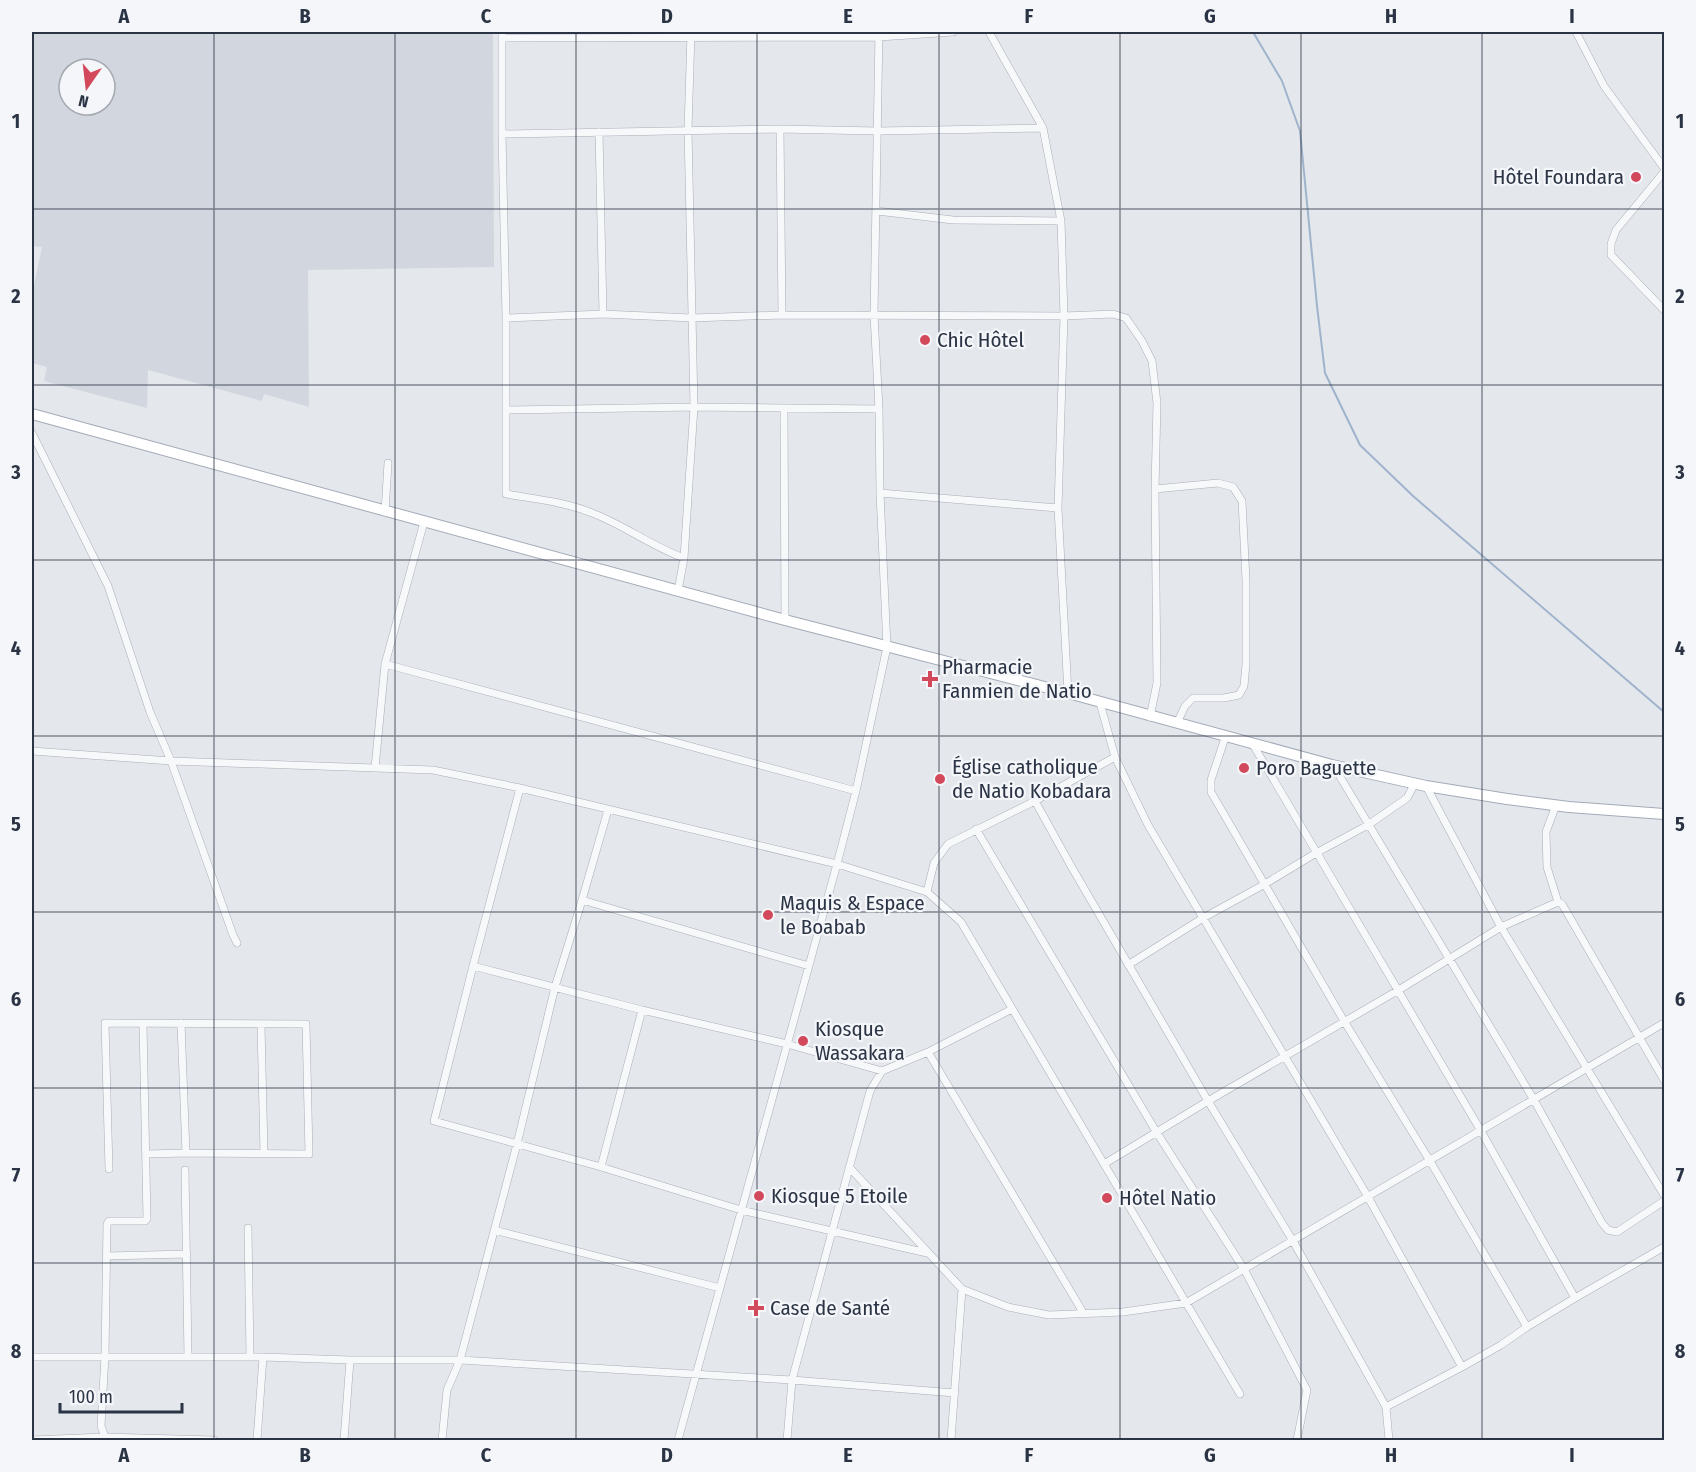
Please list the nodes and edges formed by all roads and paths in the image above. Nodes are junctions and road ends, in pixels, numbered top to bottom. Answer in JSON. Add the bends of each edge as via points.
{"nodes":[{"id":1,"x":953,"y":32,"type":"edge"},
{"id":2,"x":989,"y":32,"type":"edge"},
{"id":3,"x":1576,"y":32,"type":"edge"},
{"id":4,"x":691,"y":34,"type":"edge"},
{"id":5,"x":879,"y":34,"type":"edge"},
{"id":6,"x":502,"y":35,"type":"edge"},
{"id":7,"x":1043,"y":128,"type":"junction"},
{"id":8,"x":780,"y":129,"type":"junction"},
{"id":9,"x":688,"y":130,"type":"junction"},
{"id":10,"x":878,"y":131,"type":"junction"},
{"id":11,"x":599,"y":132,"type":"junction"},
{"id":12,"x":502,"y":134,"type":"junction"},
{"id":13,"x":1665,"y":170,"type":"edge"},
{"id":14,"x":877,"y":211,"type":"junction"},
{"id":15,"x":1061,"y":221,"type":"junction"},
{"id":16,"x":1665,"y":310,"type":"edge"},
{"id":17,"x":603,"y":315,"type":"junction"},
{"id":18,"x":782,"y":315,"type":"junction"},
{"id":19,"x":874,"y":315,"type":"junction"},
{"id":20,"x":1064,"y":316,"type":"junction"},
{"id":21,"x":506,"y":318,"type":"junction"},
{"id":22,"x":692,"y":318,"type":"junction"},
{"id":23,"x":694,"y":406,"type":"junction"},
{"id":24,"x":784,"y":408,"type":"junction"},
{"id":25,"x":879,"y":409,"type":"junction"},
{"id":26,"x":506,"y":410,"type":"junction"},
{"id":27,"x":32,"y":414,"type":"edge"},
{"id":28,"x":32,"y":433,"type":"edge"},
{"id":29,"x":388,"y":463,"type":"dead end"},
{"id":30,"x":1155,"y":489,"type":"junction"},
{"id":31,"x":880,"y":493,"type":"junction"},
{"id":32,"x":1058,"y":508,"type":"junction"},
{"id":33,"x":385,"y":512,"type":"junction"},
{"id":34,"x":424,"y":522,"type":"junction"},
{"id":35,"x":684,"y":558,"type":"junction"},
{"id":36,"x":678,"y":591,"type":"junction"},
{"id":37,"x":786,"y":620,"type":"junction"},
{"id":38,"x":887,"y":647,"type":"junction"},
{"id":39,"x":385,"y":664,"type":"junction"},
{"id":40,"x":1068,"y":693,"type":"junction"},
{"id":41,"x":1100,"y":703,"type":"junction"},
{"id":42,"x":1150,"y":717,"type":"junction"},
{"id":43,"x":1177,"y":723,"type":"junction"},
{"id":44,"x":1226,"y":735,"type":"junction"},
{"id":45,"x":1251,"y":742,"type":"junction"},
{"id":46,"x":32,"y":751,"type":"edge"},
{"id":47,"x":1115,"y":757,"type":"junction"},
{"id":48,"x":171,"y":761,"type":"junction"},
{"id":49,"x":1332,"y":765,"type":"junction"},
{"id":50,"x":375,"y":768,"type":"junction"},
{"id":51,"x":1421,"y":784,"type":"junction"},
{"id":52,"x":520,"y":789,"type":"junction"},
{"id":53,"x":856,"y":791,"type":"junction"},
{"id":54,"x":1035,"y":801,"type":"junction"},
{"id":55,"x":1556,"y":805,"type":"junction"},
{"id":56,"x":608,"y":810,"type":"junction"},
{"id":57,"x":1665,"y":814,"type":"edge"},
{"id":58,"x":1368,"y":825,"type":"junction"},
{"id":59,"x":976,"y":829,"type":"junction"},
{"id":60,"x":1317,"y":853,"type":"junction"},
{"id":61,"x":837,"y":864,"type":"junction"},
{"id":62,"x":1265,"y":884,"type":"junction"},
{"id":63,"x":927,"y":892,"type":"junction"},
{"id":64,"x":582,"y":900,"type":"junction"},
{"id":65,"x":1558,"y":902,"type":"junction"},
{"id":66,"x":1203,"y":918,"type":"junction"},
{"id":67,"x":1501,"y":927,"type":"junction"},
{"id":68,"x":237,"y":943,"type":"dead end"},
{"id":69,"x":1448,"y":959,"type":"junction"},
{"id":70,"x":1128,"y":965,"type":"junction"},
{"id":71,"x":472,"y":966,"type":"junction"},
{"id":72,"x":809,"y":966,"type":"junction"},
{"id":73,"x":555,"y":987,"type":"junction"},
{"id":74,"x":1397,"y":991,"type":"junction"},
{"id":75,"x":1012,"y":1009,"type":"junction"},
{"id":76,"x":642,"y":1010,"type":"junction"},
{"id":77,"x":1344,"y":1021,"type":"junction"},
{"id":78,"x":181,"y":1023,"type":"junction"},
{"id":79,"x":1665,"y":1023,"type":"edge"},
{"id":80,"x":143,"y":1024,"type":"junction"},
{"id":81,"x":261,"y":1025,"type":"junction"},
{"id":82,"x":1640,"y":1039,"type":"junction"},
{"id":83,"x":787,"y":1044,"type":"junction"},
{"id":84,"x":928,"y":1052,"type":"junction"},
{"id":85,"x":1285,"y":1058,"type":"junction"},
{"id":86,"x":1588,"y":1069,"type":"junction"},
{"id":87,"x":882,"y":1071,"type":"junction"},
{"id":88,"x":1665,"y":1080,"type":"edge"},
{"id":89,"x":1534,"y":1100,"type":"junction"},
{"id":90,"x":1208,"y":1101,"type":"junction"},
{"id":91,"x":1481,"y":1131,"type":"junction"},
{"id":92,"x":1157,"y":1133,"type":"junction"},
{"id":93,"x":517,"y":1144,"type":"junction"},
{"id":94,"x":186,"y":1153,"type":"junction"},
{"id":95,"x":146,"y":1154,"type":"junction"},
{"id":96,"x":264,"y":1154,"type":"junction"},
{"id":97,"x":1430,"y":1161,"type":"junction"},
{"id":98,"x":1104,"y":1164,"type":"junction"},
{"id":99,"x":601,"y":1167,"type":"junction"},
{"id":100,"x":849,"y":1167,"type":"junction"},
{"id":101,"x":109,"y":1169,"type":"dead end"},
{"id":102,"x":185,"y":1170,"type":"dead end"},
{"id":103,"x":1665,"y":1195,"type":"edge"},
{"id":104,"x":1368,"y":1197,"type":"junction"},
{"id":105,"x":1665,"y":1201,"type":"edge"},
{"id":106,"x":741,"y":1210,"type":"junction"},
{"id":107,"x":248,"y":1228,"type":"dead end"},
{"id":108,"x":494,"y":1230,"type":"junction"},
{"id":109,"x":832,"y":1230,"type":"junction"},
{"id":110,"x":1293,"y":1241,"type":"junction"},
{"id":111,"x":1665,"y":1246,"type":"edge"},
{"id":112,"x":927,"y":1253,"type":"junction"},
{"id":113,"x":187,"y":1254,"type":"junction"},
{"id":114,"x":107,"y":1256,"type":"junction"},
{"id":115,"x":1244,"y":1269,"type":"junction"},
{"id":116,"x":720,"y":1288,"type":"junction"},
{"id":117,"x":962,"y":1289,"type":"junction"},
{"id":118,"x":1575,"y":1298,"type":"junction"},
{"id":119,"x":1186,"y":1303,"type":"junction"},
{"id":120,"x":1084,"y":1314,"type":"junction"},
{"id":121,"x":1527,"y":1327,"type":"junction"},
{"id":122,"x":105,"y":1356,"type":"junction"},
{"id":123,"x":32,"y":1357,"type":"edge"},
{"id":124,"x":188,"y":1357,"type":"junction"},
{"id":125,"x":249,"y":1357,"type":"junction"},
{"id":126,"x":263,"y":1357,"type":"junction"},
{"id":127,"x":350,"y":1360,"type":"junction"},
{"id":128,"x":460,"y":1360,"type":"junction"},
{"id":129,"x":1462,"y":1367,"type":"junction"},
{"id":130,"x":696,"y":1374,"type":"junction"},
{"id":131,"x":792,"y":1380,"type":"junction"},
{"id":132,"x":955,"y":1393,"type":"junction"},
{"id":133,"x":1240,"y":1394,"type":"dead end"},
{"id":134,"x":1386,"y":1407,"type":"junction"},
{"id":135,"x":105,"y":1439,"type":"edge"},
{"id":136,"x":32,"y":1440,"type":"edge"},
{"id":137,"x":214,"y":1440,"type":"edge"},
{"id":138,"x":257,"y":1440,"type":"edge"},
{"id":139,"x":344,"y":1440,"type":"edge"},
{"id":140,"x":442,"y":1440,"type":"edge"},
{"id":141,"x":678,"y":1440,"type":"edge"},
{"id":142,"x":787,"y":1440,"type":"edge"},
{"id":143,"x":951,"y":1440,"type":"edge"},
{"id":144,"x":1297,"y":1440,"type":"edge"},
{"id":145,"x":1389,"y":1440,"type":"edge"}],
"edges":[{"from":1,"to":5,"type":"street"},
{"from":2,"to":7,"type":"street"},
{"from":3,"to":13,"type":"street","via":[[1604,86]]},
{"from":4,"to":5,"type":"street"},
{"from":4,"to":6,"type":"street"},
{"from":4,"to":9,"type":"street"},
{"from":5,"to":10,"type":"street"},
{"from":6,"to":12,"type":"street"},
{"from":7,"to":10,"type":"street"},
{"from":7,"to":15,"type":"street"},
{"from":8,"to":9,"type":"street"},
{"from":8,"to":10,"type":"street"},
{"from":8,"to":18,"type":"street"},
{"from":9,"to":11,"type":"street"},
{"from":9,"to":22,"type":"street"},
{"from":10,"to":14,"type":"street"},
{"from":11,"to":12,"type":"street"},
{"from":11,"to":17,"type":"street"},
{"from":12,"to":21,"type":"street"},
{"from":13,"to":16,"type":"street","via":[[1616,230],[1611,255]]},
{"from":14,"to":15,"type":"street","via":[[953,220]]},
{"from":14,"to":19,"type":"street"},
{"from":15,"to":20,"type":"street"},
{"from":17,"to":21,"type":"street"},
{"from":17,"to":22,"type":"street"},
{"from":18,"to":19,"type":"street"},
{"from":18,"to":22,"type":"street"},
{"from":19,"to":20,"type":"street"},
{"from":19,"to":25,"type":"street"},
{"from":20,"to":30,"type":"street","via":[[1113,314],[1126,318],[1142,341],[1152,361],[1157,403]]},
{"from":20,"to":32,"type":"street"},
{"from":21,"to":26,"type":"street"},
{"from":22,"to":23,"type":"street"},
{"from":23,"to":24,"type":"street"},
{"from":23,"to":26,"type":"street"},
{"from":23,"to":35,"type":"street"},
{"from":24,"to":25,"type":"street"},
{"from":24,"to":37,"type":"street"},
{"from":25,"to":31,"type":"street"},
{"from":26,"to":35,"type":"street","via":[[506,494],[591,512]]},
{"from":27,"to":33,"type":"main road"},
{"from":28,"to":48,"type":"street","via":[[108,586],[150,712]]},
{"from":29,"to":33,"type":"street"},
{"from":30,"to":42,"type":"street","via":[[1157,683]]},
{"from":30,"to":43,"type":"street","via":[[1218,483],[1233,487],[1242,501],[1246,591],[1244,686],[1239,695],[1193,698]]},
{"from":31,"to":32,"type":"street"},
{"from":31,"to":38,"type":"street"},
{"from":32,"to":40,"type":"street"},
{"from":33,"to":34,"type":"main road"},
{"from":34,"to":36,"type":"main road"},
{"from":34,"to":39,"type":"street"},
{"from":35,"to":36,"type":"street"},
{"from":36,"to":37,"type":"main road"},
{"from":37,"to":38,"type":"main road"},
{"from":38,"to":40,"type":"main road"},
{"from":38,"to":53,"type":"street"},
{"from":39,"to":50,"type":"street"},
{"from":39,"to":53,"type":"street"},
{"from":40,"to":41,"type":"main road"},
{"from":41,"to":42,"type":"main road"},
{"from":41,"to":47,"type":"street"},
{"from":42,"to":43,"type":"main road"},
{"from":43,"to":44,"type":"main road"},
{"from":44,"to":45,"type":"main road"},
{"from":44,"to":62,"type":"street","via":[[1211,780],[1211,792]]},
{"from":45,"to":49,"type":"main road"},
{"from":45,"to":60,"type":"street"},
{"from":46,"to":48,"type":"street"},
{"from":47,"to":54,"type":"street"},
{"from":47,"to":66,"type":"street","via":[[1148,825]]},
{"from":48,"to":50,"type":"street"},
{"from":48,"to":68,"type":"street"},
{"from":49,"to":51,"type":"main road"},
{"from":49,"to":58,"type":"street"},
{"from":50,"to":52,"type":"street","via":[[433,770]]},
{"from":51,"to":55,"type":"main road"},
{"from":51,"to":58,"type":"street"},
{"from":51,"to":67,"type":"street"},
{"from":52,"to":56,"type":"street"},
{"from":52,"to":71,"type":"street"},
{"from":53,"to":61,"type":"street"},
{"from":54,"to":59,"type":"street"},
{"from":54,"to":70,"type":"street"},
{"from":55,"to":57,"type":"main road"},
{"from":55,"to":65,"type":"street","via":[[1546,832],[1547,867]]},
{"from":56,"to":61,"type":"street"},
{"from":56,"to":64,"type":"street"},
{"from":58,"to":60,"type":"street"},
{"from":58,"to":69,"type":"street"},
{"from":59,"to":63,"type":"street","via":[[948,844],[934,863]]},
{"from":59,"to":92,"type":"street"},
{"from":60,"to":62,"type":"street"},
{"from":60,"to":74,"type":"street"},
{"from":61,"to":63,"type":"street"},
{"from":61,"to":72,"type":"street"},
{"from":62,"to":66,"type":"street"},
{"from":62,"to":77,"type":"street"},
{"from":63,"to":75,"type":"street","via":[[961,922]]},
{"from":64,"to":72,"type":"street"},
{"from":64,"to":73,"type":"street"},
{"from":65,"to":67,"type":"street"},
{"from":65,"to":82,"type":"street"},
{"from":66,"to":70,"type":"street"},
{"from":66,"to":85,"type":"street"},
{"from":67,"to":69,"type":"street"},
{"from":67,"to":86,"type":"street"},
{"from":69,"to":74,"type":"street"},
{"from":69,"to":89,"type":"street"},
{"from":70,"to":90,"type":"street"},
{"from":71,"to":73,"type":"street"},
{"from":71,"to":93,"type":"street","via":[[435,1120]]},
{"from":72,"to":83,"type":"street"},
{"from":73,"to":76,"type":"street"},
{"from":73,"to":93,"type":"street"},
{"from":74,"to":77,"type":"street"},
{"from":74,"to":91,"type":"street"},
{"from":75,"to":84,"type":"street"},
{"from":75,"to":98,"type":"street"},
{"from":76,"to":83,"type":"street"},
{"from":76,"to":99,"type":"street"},
{"from":77,"to":85,"type":"street"},
{"from":77,"to":97,"type":"street"},
{"from":78,"to":80,"type":"street"},
{"from":78,"to":81,"type":"street"},
{"from":78,"to":94,"type":"street"},
{"from":79,"to":82,"type":"street"},
{"from":80,"to":95,"type":"street"},
{"from":80,"to":101,"type":"street","via":[[105,1023]]},
{"from":81,"to":96,"type":"street"},
{"from":81,"to":96,"type":"street","via":[[306,1024],[309,1154]]},
{"from":82,"to":86,"type":"street"},
{"from":82,"to":88,"type":"street"},
{"from":83,"to":87,"type":"street"},
{"from":83,"to":106,"type":"street"},
{"from":84,"to":87,"type":"street"},
{"from":84,"to":120,"type":"street"},
{"from":85,"to":90,"type":"street"},
{"from":85,"to":104,"type":"street"},
{"from":86,"to":89,"type":"street"},
{"from":86,"to":103,"type":"street"},
{"from":87,"to":100,"type":"street","via":[[870,1091]]},
{"from":89,"to":91,"type":"street"},
{"from":89,"to":105,"type":"street","via":[[1608,1230],[1617,1232]]},
{"from":90,"to":92,"type":"street"},
{"from":90,"to":110,"type":"street"},
{"from":91,"to":97,"type":"street"},
{"from":91,"to":118,"type":"street"},
{"from":92,"to":98,"type":"street"},
{"from":92,"to":115,"type":"street"},
{"from":93,"to":99,"type":"street"},
{"from":93,"to":108,"type":"street"},
{"from":94,"to":95,"type":"street"},
{"from":94,"to":96,"type":"street"},
{"from":95,"to":114,"type":"street","via":[[147,1219],[109,1221]]},
{"from":97,"to":104,"type":"street"},
{"from":97,"to":121,"type":"street"},
{"from":98,"to":119,"type":"street"},
{"from":99,"to":106,"type":"street"},
{"from":100,"to":109,"type":"street"},
{"from":100,"to":112,"type":"street"},
{"from":102,"to":113,"type":"street"},
{"from":104,"to":110,"type":"street"},
{"from":104,"to":129,"type":"street"},
{"from":106,"to":109,"type":"street"},
{"from":106,"to":116,"type":"street"},
{"from":107,"to":125,"type":"street"},
{"from":108,"to":116,"type":"street"},
{"from":108,"to":128,"type":"street"},
{"from":109,"to":112,"type":"street"},
{"from":109,"to":131,"type":"street"},
{"from":110,"to":115,"type":"street"},
{"from":110,"to":134,"type":"street"},
{"from":111,"to":118,"type":"street"},
{"from":112,"to":117,"type":"street"},
{"from":113,"to":114,"type":"street"},
{"from":113,"to":124,"type":"street"},
{"from":114,"to":122,"type":"street"},
{"from":115,"to":119,"type":"street"},
{"from":115,"to":144,"type":"street","via":[[1307,1390]]},
{"from":116,"to":130,"type":"street"},
{"from":117,"to":120,"type":"street","via":[[1008,1307],[1049,1315]]},
{"from":117,"to":132,"type":"street"},
{"from":118,"to":121,"type":"street"},
{"from":119,"to":120,"type":"street"},
{"from":119,"to":133,"type":"street"},
{"from":121,"to":129,"type":"street"},
{"from":122,"to":123,"type":"street"},
{"from":122,"to":124,"type":"street"},
{"from":122,"to":135,"type":"street","via":[[101,1426]]},
{"from":124,"to":125,"type":"street"},
{"from":125,"to":126,"type":"street"},
{"from":126,"to":127,"type":"street"},
{"from":126,"to":138,"type":"street"},
{"from":127,"to":128,"type":"street"},
{"from":127,"to":139,"type":"street"},
{"from":128,"to":130,"type":"street"},
{"from":128,"to":140,"type":"street","via":[[447,1390]]},
{"from":129,"to":134,"type":"street"},
{"from":130,"to":131,"type":"street"},
{"from":130,"to":141,"type":"street"},
{"from":131,"to":132,"type":"street"},
{"from":131,"to":142,"type":"street"},
{"from":132,"to":143,"type":"street"},
{"from":134,"to":145,"type":"street"},
{"from":135,"to":136,"type":"street"},
{"from":135,"to":137,"type":"street"}]}
